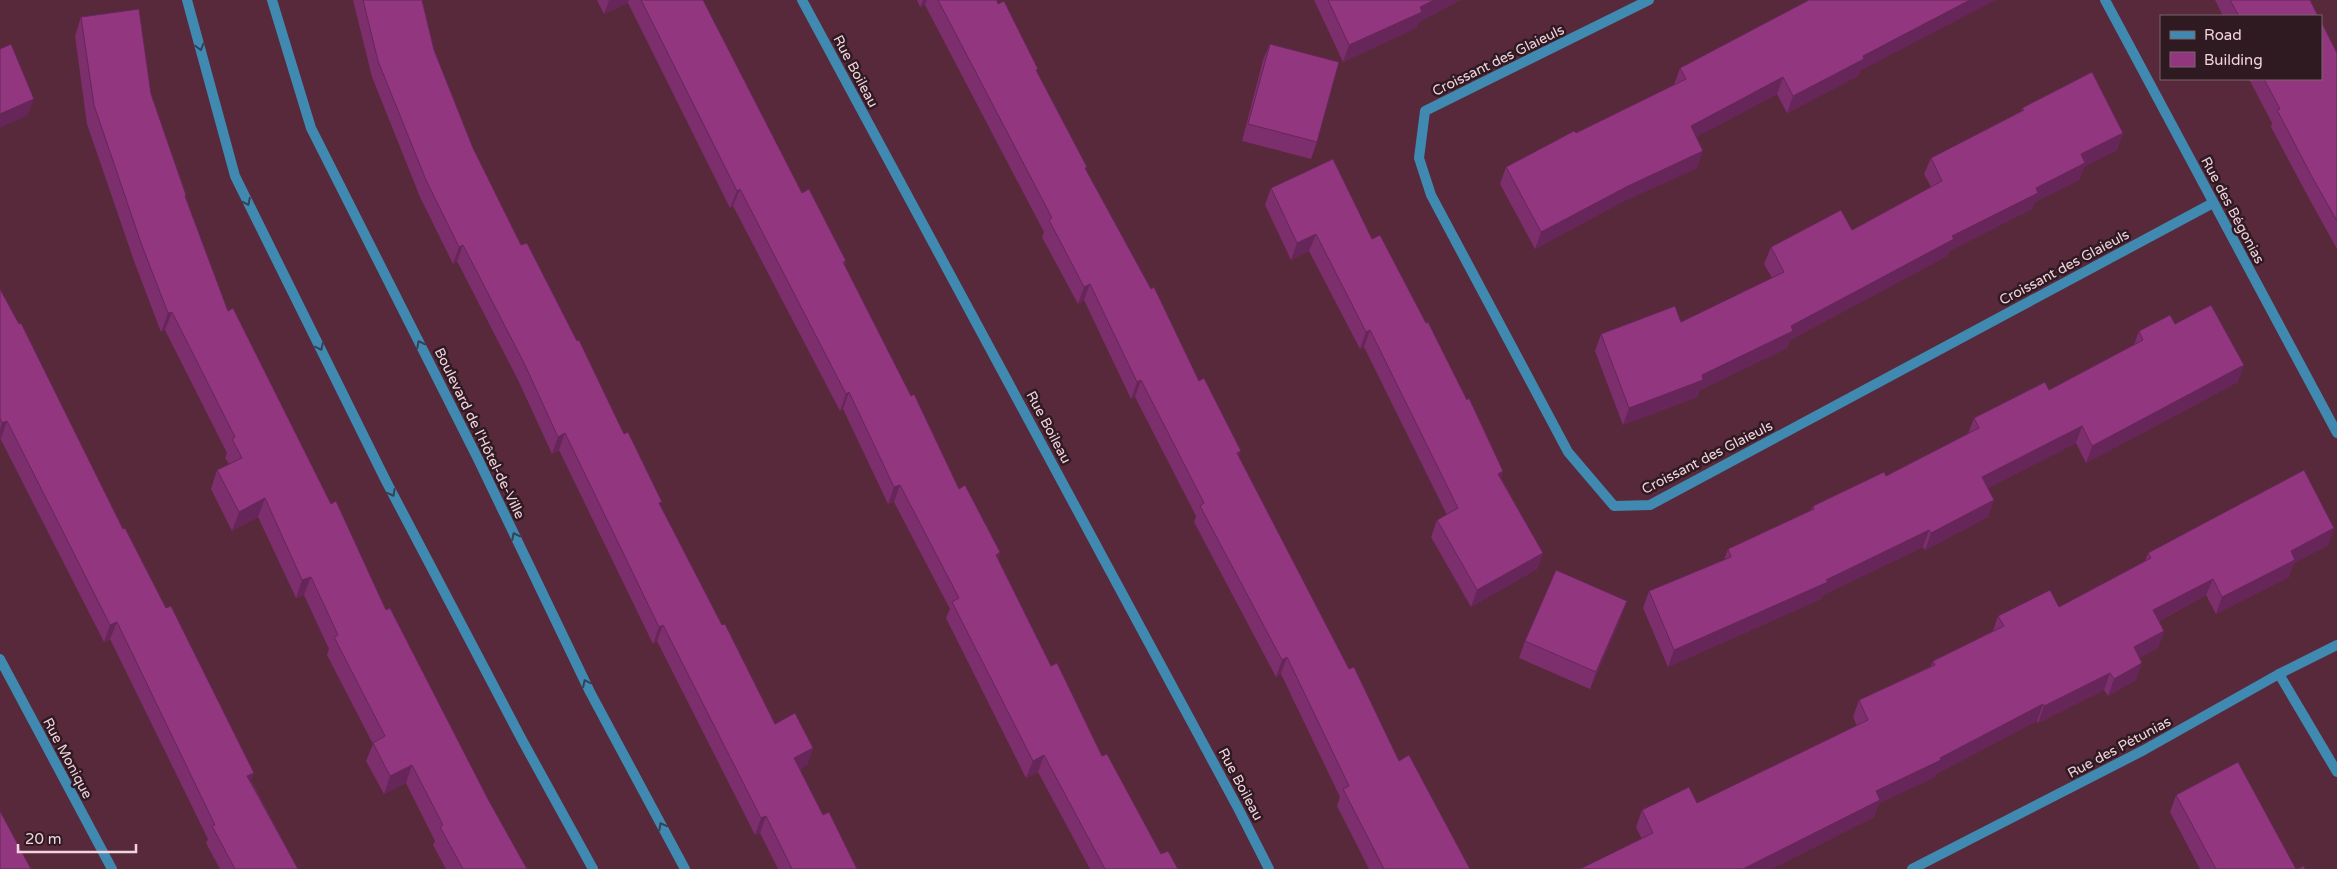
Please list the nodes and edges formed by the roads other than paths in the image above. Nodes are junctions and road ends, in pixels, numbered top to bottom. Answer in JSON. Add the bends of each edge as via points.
{"nodes":[{"id":1,"x":187,"y":0,"type":"edge"},
{"id":2,"x":272,"y":0,"type":"edge"},
{"id":3,"x":802,"y":0,"type":"edge"},
{"id":4,"x":1649,"y":0,"type":"edge"},
{"id":5,"x":2105,"y":0,"type":"edge"},
{"id":6,"x":2214,"y":203,"type":"junction"},
{"id":7,"x":2337,"y":433,"type":"edge"},
{"id":8,"x":2337,"y":645,"type":"edge"},
{"id":9,"x":0,"y":659,"type":"edge"},
{"id":10,"x":2279,"y":674,"type":"junction"},
{"id":11,"x":2337,"y":772,"type":"edge"},
{"id":12,"x":112,"y":869,"type":"edge"},
{"id":13,"x":593,"y":869,"type":"edge"},
{"id":14,"x":685,"y":869,"type":"edge"},
{"id":15,"x":1269,"y":869,"type":"edge"},
{"id":16,"x":1912,"y":869,"type":"edge"}],
"edges":[{"from":1,"to":13,"type":"street","one_way":true,"via":[[234,176],[386,480]]},
{"from":14,"to":2,"type":"street","name":"Boulevard de l'Hôtel-de-Ville","one_way":true,"via":[[590,692],[478,459],[311,128]]},
{"from":3,"to":15,"type":"street","name":"Rue Boileau"},
{"from":4,"to":6,"type":"street","name":"Croissant des Glaieuls","via":[[1425,111],[1418,158],[1431,196],[1568,452],[1614,506],[1650,505]]},
{"from":5,"to":6,"type":"street","name":"Rue des Bégonias"},
{"from":6,"to":7,"type":"street","name":"Rue des Bégonias"},
{"from":8,"to":10,"type":"street","name":"Rue des Pétunias"},
{"from":9,"to":12,"type":"street","name":"Rue Monique"},
{"from":10,"to":11,"type":"street"},
{"from":10,"to":16,"type":"street","name":"Rue des Pétunias","via":[[2144,750]]}]}
